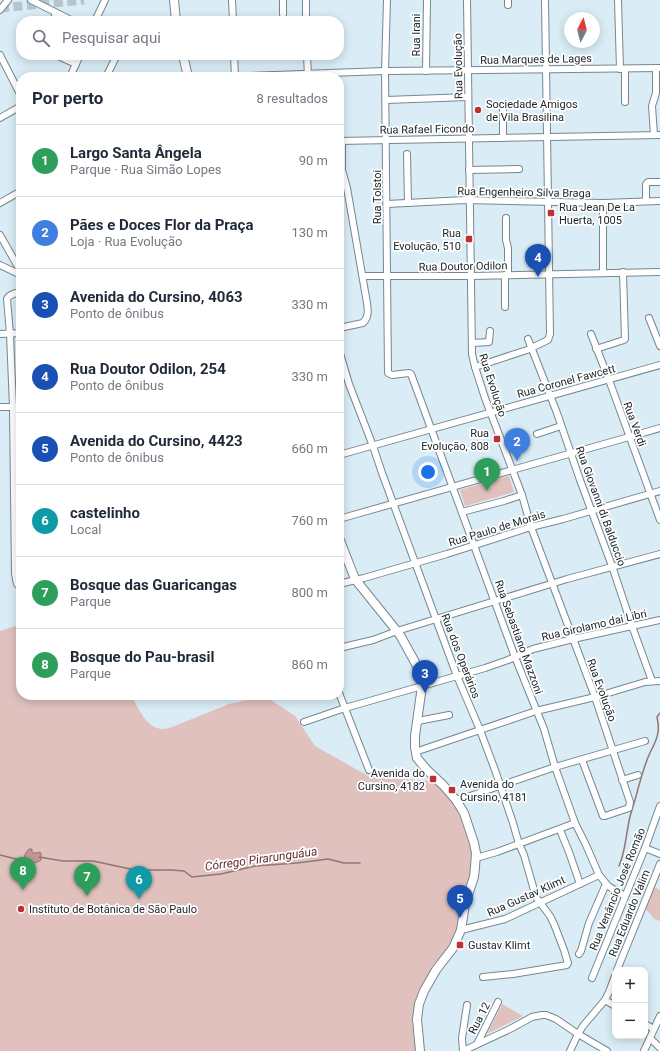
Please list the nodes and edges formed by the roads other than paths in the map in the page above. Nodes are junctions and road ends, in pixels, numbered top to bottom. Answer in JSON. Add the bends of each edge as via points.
{"nodes":[{"id":1,"x":8,"y":0,"type":"edge"},
{"id":2,"x":31,"y":0,"type":"edge"},
{"id":3,"x":105,"y":0,"type":"edge"},
{"id":4,"x":174,"y":0,"type":"edge"},
{"id":5,"x":232,"y":0,"type":"edge"},
{"id":6,"x":283,"y":0,"type":"edge"},
{"id":7,"x":306,"y":0,"type":"edge"},
{"id":8,"x":387,"y":0,"type":"edge"},
{"id":9,"x":427,"y":0,"type":"edge"},
{"id":10,"x":467,"y":0,"type":"edge"},
{"id":11,"x":545,"y":0,"type":"edge"},
{"id":12,"x":618,"y":0,"type":"edge"},
{"id":13,"x":0,"y":10,"type":"edge"},
{"id":14,"x":56,"y":13,"type":"junction"},
{"id":15,"x":283,"y":14,"type":"dead end"},
{"id":16,"x":55,"y":16,"type":"edge"},
{"id":17,"x":62,"y":16,"type":"edge"},
{"id":18,"x":97,"y":16,"type":"edge"},
{"id":19,"x":176,"y":16,"type":"edge"},
{"id":20,"x":233,"y":16,"type":"edge"},
{"id":21,"x":306,"y":16,"type":"edge"},
{"id":22,"x":0,"y":55,"type":"edge"},
{"id":23,"x":67,"y":60,"type":"edge"},
{"id":24,"x":78,"y":60,"type":"edge"},
{"id":25,"x":114,"y":60,"type":"edge"},
{"id":26,"x":184,"y":60,"type":"edge"},
{"id":27,"x":234,"y":60,"type":"edge"},
{"id":28,"x":307,"y":60,"type":"edge"},
{"id":29,"x":76,"y":64,"type":"junction"},
{"id":30,"x":6,"y":66,"type":"junction"},
{"id":31,"x":658,"y":68,"type":"edge"},
{"id":32,"x":546,"y":69,"type":"junction"},
{"id":33,"x":622,"y":69,"type":"junction"},
{"id":34,"x":468,"y":70,"type":"junction"},
{"id":35,"x":0,"y":71,"type":"edge"},
{"id":36,"x":385,"y":71,"type":"junction"},
{"id":37,"x":426,"y":71,"type":"junction"},
{"id":38,"x":72,"y":72,"type":"edge"},
{"id":39,"x":109,"y":72,"type":"edge"},
{"id":40,"x":187,"y":72,"type":"edge"},
{"id":41,"x":235,"y":72,"type":"edge"},
{"id":42,"x":308,"y":72,"type":"edge"},
{"id":43,"x":344,"y":74,"type":"edge"},
{"id":44,"x":16,"y":86,"type":"edge"},
{"id":45,"x":468,"y":97,"type":"junction"},
{"id":46,"x":386,"y":100,"type":"junction"},
{"id":47,"x":625,"y":102,"type":"dead end"},
{"id":48,"x":502,"y":108,"type":"dead end"},
{"id":49,"x":16,"y":109,"type":"edge"},
{"id":50,"x":0,"y":118,"type":"edge"},
{"id":51,"x":657,"y":135,"type":"edge"},
{"id":52,"x":503,"y":137,"type":"junction"},
{"id":53,"x":547,"y":137,"type":"junction"},
{"id":54,"x":469,"y":138,"type":"junction"},
{"id":55,"x":387,"y":140,"type":"junction"},
{"id":56,"x":344,"y":141,"type":"edge"},
{"id":57,"x":407,"y":154,"type":"dead end"},
{"id":58,"x":519,"y":169,"type":"dead end"},
{"id":59,"x":469,"y":170,"type":"junction"},
{"id":60,"x":344,"y":177,"type":"edge"},
{"id":61,"x":660,"y":182,"type":"edge"},
{"id":62,"x":16,"y":194,"type":"edge"},
{"id":63,"x":470,"y":200,"type":"junction"},
{"id":64,"x":660,"y":200,"type":"edge"},
{"id":65,"x":646,"y":201,"type":"junction"},
{"id":66,"x":548,"y":202,"type":"junction"},
{"id":67,"x":0,"y":203,"type":"edge"},
{"id":68,"x":408,"y":203,"type":"junction"},
{"id":69,"x":603,"y":203,"type":"junction"},
{"id":70,"x":387,"y":204,"type":"junction"},
{"id":71,"x":506,"y":218,"type":"dead end"},
{"id":72,"x":0,"y":235,"type":"edge"},
{"id":73,"x":16,"y":263,"type":"edge"},
{"id":74,"x":0,"y":265,"type":"edge"},
{"id":75,"x":623,"y":272,"type":"junction"},
{"id":76,"x":660,"y":272,"type":"edge"},
{"id":77,"x":16,"y":273,"type":"edge"},
{"id":78,"x":603,"y":273,"type":"junction"},
{"id":79,"x":506,"y":275,"type":"junction"},
{"id":80,"x":550,"y":275,"type":"junction"},
{"id":81,"x":363,"y":276,"type":"junction"},
{"id":82,"x":388,"y":276,"type":"junction"},
{"id":83,"x":471,"y":276,"type":"junction"},
{"id":84,"x":16,"y":294,"type":"edge"},
{"id":85,"x":505,"y":307,"type":"dead end"},
{"id":86,"x":649,"y":318,"type":"dead end"},
{"id":87,"x":344,"y":327,"type":"edge"},
{"id":88,"x":490,"y":331,"type":"dead end"},
{"id":89,"x":16,"y":333,"type":"edge"},
{"id":90,"x":0,"y":334,"type":"edge"},
{"id":91,"x":10,"y":334,"type":"junction"},
{"id":92,"x":591,"y":334,"type":"dead end"},
{"id":93,"x":528,"y":339,"type":"dead end"},
{"id":94,"x":472,"y":343,"type":"junction"},
{"id":95,"x":660,"y":346,"type":"edge"},
{"id":96,"x":532,"y":348,"type":"junction"},
{"id":97,"x":596,"y":349,"type":"junction"},
{"id":98,"x":660,"y":365,"type":"edge"},
{"id":99,"x":344,"y":367,"type":"edge"},
{"id":100,"x":475,"y":367,"type":"junction"},
{"id":101,"x":409,"y":373,"type":"joint"},
{"id":102,"x":609,"y":380,"type":"junction"},
{"id":103,"x":550,"y":396,"type":"junction"},
{"id":104,"x":0,"y":407,"type":"edge"},
{"id":105,"x":13,"y":407,"type":"junction"},
{"id":106,"x":491,"y":413,"type":"junction"},
{"id":107,"x":561,"y":426,"type":"junction"},
{"id":108,"x":660,"y":428,"type":"edge"},
{"id":109,"x":432,"y":430,"type":"junction"},
{"id":110,"x":537,"y":434,"type":"dead end"},
{"id":111,"x":629,"y":437,"type":"junction"},
{"id":112,"x":373,"y":446,"type":"junction"},
{"id":113,"x":571,"y":453,"type":"junction"},
{"id":114,"x":344,"y":454,"type":"edge"},
{"id":115,"x":512,"y":470,"type":"junction"},
{"id":116,"x":453,"y":487,"type":"junction"},
{"id":117,"x":660,"y":492,"type":"edge"},
{"id":118,"x":650,"y":494,"type":"junction"},
{"id":119,"x":522,"y":495,"type":"junction"},
{"id":120,"x":393,"y":504,"type":"junction"},
{"id":121,"x":14,"y":510,"type":"joint"},
{"id":122,"x":592,"y":511,"type":"junction"},
{"id":123,"x":462,"y":512,"type":"junction"},
{"id":124,"x":344,"y":518,"type":"edge"},
{"id":125,"x":660,"y":520,"type":"edge"},
{"id":126,"x":531,"y":527,"type":"junction"},
{"id":127,"x":474,"y":545,"type":"junction"},
{"id":128,"x":344,"y":551,"type":"edge"},
{"id":129,"x":660,"y":554,"type":"edge"},
{"id":130,"x":415,"y":563,"type":"junction"},
{"id":131,"x":612,"y":566,"type":"junction"},
{"id":132,"x":355,"y":580,"type":"junction"},
{"id":133,"x":16,"y":581,"type":"edge"},
{"id":134,"x":344,"y":583,"type":"edge"},
{"id":135,"x":553,"y":584,"type":"junction"},
{"id":136,"x":495,"y":602,"type":"junction"},
{"id":137,"x":436,"y":619,"type":"junction"},
{"id":138,"x":660,"y":620,"type":"edge"},
{"id":139,"x":632,"y":626,"type":"junction"},
{"id":140,"x":397,"y":631,"type":"junction"},
{"id":141,"x":573,"y":639,"type":"junction"},
{"id":142,"x":344,"y":647,"type":"edge"},
{"id":143,"x":515,"y":657,"type":"junction"},
{"id":144,"x":457,"y":676,"type":"junction"},
{"id":145,"x":660,"y":680,"type":"edge"},
{"id":146,"x":652,"y":681,"type":"junction"},
{"id":147,"x":422,"y":686,"type":"junction"},
{"id":148,"x":595,"y":697,"type":"junction"},
{"id":149,"x":342,"y":700,"type":"edge"},
{"id":150,"x":345,"y":708,"type":"junction"},
{"id":151,"x":536,"y":711,"type":"junction"},
{"id":152,"x":449,"y":715,"type":"dead end"},
{"id":153,"x":418,"y":721,"type":"junction"},
{"id":154,"x":304,"y":722,"type":"dead end"},
{"id":155,"x":480,"y":730,"type":"junction"},
{"id":156,"x":645,"y":741,"type":"dead end"},
{"id":157,"x":421,"y":750,"type":"dead end"},
{"id":158,"x":613,"y":751,"type":"junction"},
{"id":159,"x":582,"y":760,"type":"junction"},
{"id":160,"x":555,"y":767,"type":"junction"},
{"id":161,"x":369,"y":770,"type":"dead end"},
{"id":162,"x":638,"y":775,"type":"dead end"},
{"id":163,"x":622,"y":780,"type":"junction"},
{"id":164,"x":500,"y":786,"type":"junction"},
{"id":165,"x":456,"y":800,"type":"junction"},
{"id":166,"x":660,"y":806,"type":"edge"},
{"id":167,"x":575,"y":823,"type":"junction"},
{"id":168,"x":560,"y":830,"type":"junction"},
{"id":169,"x":519,"y":844,"type":"junction"},
{"id":170,"x":645,"y":848,"type":"junction"},
{"id":171,"x":660,"y":854,"type":"edge"},
{"id":172,"x":476,"y":858,"type":"junction"},
{"id":173,"x":660,"y":864,"type":"edge"},
{"id":174,"x":599,"y":875,"type":"junction"},
{"id":175,"x":580,"y":884,"type":"junction"},
{"id":176,"x":606,"y":884,"type":"junction"},
{"id":177,"x":625,"y":896,"type":"junction"},
{"id":178,"x":539,"y":903,"type":"junction"},
{"id":179,"x":460,"y":930,"type":"junction"},
{"id":180,"x":579,"y":954,"type":"dead end"},
{"id":181,"x":618,"y":967,"type":"edge"},
{"id":182,"x":483,"y":977,"type":"dead end"},
{"id":183,"x":592,"y":978,"type":"dead end"},
{"id":184,"x":612,"y":984,"type":"edge"},
{"id":185,"x":605,"y":1000,"type":"junction"},
{"id":186,"x":498,"y":1002,"type":"dead end"},
{"id":187,"x":612,"y":1004,"type":"edge"},
{"id":188,"x":467,"y":1005,"type":"dead end"},
{"id":189,"x":660,"y":1016,"type":"edge"},
{"id":190,"x":648,"y":1026,"type":"edge"},
{"id":191,"x":654,"y":1029,"type":"junction"},
{"id":192,"x":578,"y":1034,"type":"junction"},
{"id":193,"x":650,"y":1038,"type":"junction"},
{"id":194,"x":478,"y":1044,"type":"junction"},
{"id":195,"x":660,"y":1048,"type":"edge"},
{"id":196,"x":420,"y":1051,"type":"edge"},
{"id":197,"x":463,"y":1051,"type":"edge"},
{"id":198,"x":570,"y":1051,"type":"edge"},
{"id":199,"x":607,"y":1051,"type":"edge"},
{"id":200,"x":644,"y":1051,"type":"edge"}],
"edges":[{"from":1,"to":13,"type":"street"},
{"from":2,"to":14,"type":"street"},
{"from":3,"to":18,"type":"street"},
{"from":4,"to":19,"type":"main road"},
{"from":5,"to":20,"type":"street"},
{"from":6,"to":15,"type":"street"},
{"from":7,"to":21,"type":"street"},
{"from":8,"to":36,"type":"street","name":"Rua Tolstoi"},
{"from":9,"to":37,"type":"street","name":"Rua Irani"},
{"from":10,"to":34,"type":"street","name":"Rua Evolução"},
{"from":11,"to":32,"type":"street"},
{"from":12,"to":33,"type":"street"},
{"from":14,"to":16,"type":"street"},
{"from":14,"to":17,"type":"street"},
{"from":22,"to":30,"type":"street"},
{"from":23,"to":29,"type":"street"},
{"from":24,"to":29,"type":"street"},
{"from":25,"to":39,"type":"street"},
{"from":26,"to":40,"type":"main road"},
{"from":27,"to":41,"type":"street"},
{"from":28,"to":42,"type":"street"},
{"from":29,"to":38,"type":"street"},
{"from":30,"to":35,"type":"street"},
{"from":30,"to":44,"type":"street"},
{"from":31,"to":33,"type":"street","name":"Rua Marques de Lages"},
{"from":31,"to":51,"type":"street","via":[[652,106]]},
{"from":32,"to":33,"type":"street","name":"Rua Marques de Lages"},
{"from":32,"to":34,"type":"street","name":"Rua Marques de Lages"},
{"from":32,"to":53,"type":"street"},
{"from":33,"to":47,"type":"street"},
{"from":34,"to":37,"type":"street","name":"Rua Marques de Lages"},
{"from":34,"to":45,"type":"street","name":"Rua Evolução"},
{"from":36,"to":37,"type":"street","name":"Rua Marques de Lages"},
{"from":36,"to":43,"type":"street","name":"Rua Marques de Lages"},
{"from":36,"to":46,"type":"street","name":"Rua Tolstoi"},
{"from":45,"to":46,"type":"street"},
{"from":45,"to":54,"type":"street","name":"Rua Evolução"},
{"from":46,"to":55,"type":"street","name":"Rua Tolstoi"},
{"from":48,"to":52,"type":"street"},
{"from":49,"to":50,"type":"street"},
{"from":51,"to":53,"type":"street","name":"Rua Rafael Ficondo"},
{"from":52,"to":53,"type":"street","name":"Rua Rafael Ficondo"},
{"from":52,"to":54,"type":"street","name":"Rua Rafael Ficondo"},
{"from":53,"to":66,"type":"street"},
{"from":54,"to":55,"type":"street","name":"Rua Rafael Ficondo"},
{"from":54,"to":59,"type":"street","name":"Rua Evolução"},
{"from":55,"to":56,"type":"street","name":"Rua Rafael Ficondo"},
{"from":55,"to":70,"type":"street","name":"Rua Tolstoi"},
{"from":57,"to":68,"type":"street"},
{"from":58,"to":59,"type":"street"},
{"from":59,"to":63,"type":"street","name":"Rua Evolução"},
{"from":60,"to":81,"type":"street"},
{"from":61,"to":65,"type":"street","via":[[647,183]]},
{"from":62,"to":67,"type":"street"},
{"from":63,"to":66,"type":"street","name":"Rua Engenheiro Silva Braga"},
{"from":63,"to":68,"type":"street","name":"Rua Engenheiro Silva Braga"},
{"from":63,"to":83,"type":"street","name":"Rua Evolução"},
{"from":64,"to":65,"type":"street","name":"Rua Engenheiro Silva Braga"},
{"from":65,"to":69,"type":"street","name":"Rua Engenheiro Silva Braga"},
{"from":66,"to":69,"type":"street","name":"Rua Engenheiro Silva Braga"},
{"from":66,"to":80,"type":"street"},
{"from":68,"to":70,"type":"street","name":"Rua Engenheiro Silva Braga"},
{"from":69,"to":78,"type":"street"},
{"from":70,"to":82,"type":"street","name":"Rua Tolstoi"},
{"from":71,"to":79,"type":"street"},
{"from":72,"to":73,"type":"street"},
{"from":74,"to":77,"type":"street"},
{"from":75,"to":76,"type":"street","name":"Rua Doutor Odilon"},
{"from":75,"to":78,"type":"street","name":"Rua Doutor Odilon"},
{"from":75,"to":97,"type":"street","via":[[625,339]]},
{"from":78,"to":80,"type":"street","name":"Rua Doutor Odilon"},
{"from":79,"to":80,"type":"street","name":"Rua Doutor Odilon"},
{"from":79,"to":83,"type":"street","name":"Rua Doutor Odilon"},
{"from":79,"to":85,"type":"street"},
{"from":80,"to":96,"type":"street","via":[[550,337]]},
{"from":81,"to":82,"type":"street","name":"Rua Doutor Odilon"},
{"from":81,"to":87,"type":"street","via":[[368,312],[363,323]]},
{"from":82,"to":83,"type":"street","name":"Rua Doutor Odilon"},
{"from":82,"to":101,"type":"street","name":"Rua Tolstoi","via":[[388,373]]},
{"from":83,"to":94,"type":"street","name":"Rua Evolução"},
{"from":84,"to":91,"type":"street","via":[[7,299]]},
{"from":86,"to":95,"type":"street"},
{"from":88,"to":94,"type":"street","via":[[489,342]]},
{"from":89,"to":91,"type":"street"},
{"from":90,"to":91,"type":"street"},
{"from":91,"to":105,"type":"street"},
{"from":92,"to":97,"type":"street","name":"Rua Verdi"},
{"from":93,"to":96,"type":"street","name":"Rua Giovanni di Balduccio"},
{"from":94,"to":100,"type":"street","name":"Rua Evolução"},
{"from":96,"to":100,"type":"street"},
{"from":96,"to":103,"type":"street","name":"Rua Giovanni di Balduccio"},
{"from":97,"to":102,"type":"street","name":"Rua Verdi"},
{"from":98,"to":102,"type":"street","name":"Rua Coronel Fawcett"},
{"from":99,"to":112,"type":"street","name":"Rua dos Operários"},
{"from":100,"to":106,"type":"street","name":"Rua Evolução"},
{"from":101,"to":109,"type":"street","name":"Rua Sebastiano Mazzoni"},
{"from":102,"to":103,"type":"street","name":"Rua Coronel Fawcett"},
{"from":102,"to":111,"type":"street","name":"Rua Verdi"},
{"from":103,"to":106,"type":"street","name":"Rua Coronel Fawcett"},
{"from":103,"to":107,"type":"street","name":"Rua Giovanni di Balduccio"},
{"from":104,"to":105,"type":"street"},
{"from":105,"to":121,"type":"street"},
{"from":106,"to":109,"type":"street","name":"Rua Coronel Fawcett"},
{"from":106,"to":115,"type":"street","name":"Rua Evolução"},
{"from":107,"to":110,"type":"street"},
{"from":107,"to":113,"type":"street","name":"Rua Giovanni di Balduccio"},
{"from":108,"to":111,"type":"street"},
{"from":109,"to":112,"type":"street","name":"Rua Coronel Fawcett"},
{"from":109,"to":116,"type":"street","name":"Rua Sebastiano Mazzoni"},
{"from":111,"to":113,"type":"street"},
{"from":111,"to":118,"type":"street","name":"Rua Verdi"},
{"from":112,"to":114,"type":"street","name":"Rua Coronel Fawcett"},
{"from":112,"to":120,"type":"street","name":"Rua dos Operários"},
{"from":113,"to":115,"type":"street"},
{"from":113,"to":122,"type":"street","name":"Rua Giovanni di Balduccio"},
{"from":115,"to":116,"type":"street"},
{"from":115,"to":119,"type":"street","name":"Rua Evolução"},
{"from":116,"to":120,"type":"street"},
{"from":116,"to":123,"type":"street","name":"Rua Sebastiano Mazzoni"},
{"from":117,"to":118,"type":"street","name":"Rua Paulo de Morais"},
{"from":118,"to":122,"type":"street","name":"Rua Paulo de Morais"},
{"from":118,"to":125,"type":"street","name":"Rua Verdi"},
{"from":119,"to":123,"type":"street"},
{"from":119,"to":126,"type":"street","name":"Rua Evolução"},
{"from":120,"to":124,"type":"street"},
{"from":120,"to":130,"type":"street","name":"Rua dos Operários"},
{"from":121,"to":133,"type":"street"},
{"from":122,"to":126,"type":"street","name":"Rua Paulo de Morais"},
{"from":122,"to":131,"type":"street","name":"Rua Giovanni di Balduccio"},
{"from":123,"to":127,"type":"street","name":"Rua Sebastiano Mazzoni"},
{"from":126,"to":127,"type":"street","name":"Rua Paulo de Morais"},
{"from":126,"to":135,"type":"street","name":"Rua Evolução"},
{"from":127,"to":130,"type":"street","name":"Rua Paulo de Morais"},
{"from":127,"to":136,"type":"street","name":"Rua Sebastiano Mazzoni"},
{"from":128,"to":132,"type":"main road"},
{"from":129,"to":131,"type":"street"},
{"from":130,"to":132,"type":"street","name":"Rua Paulo de Morais"},
{"from":130,"to":137,"type":"street","name":"Rua dos Operários"},
{"from":131,"to":135,"type":"street"},
{"from":131,"to":139,"type":"street","name":"Rua Giovanni di Balduccio"},
{"from":132,"to":134,"type":"street","name":"Rua Paulo de Morais"},
{"from":132,"to":140,"type":"main road"},
{"from":135,"to":136,"type":"street"},
{"from":135,"to":141,"type":"street","name":"Rua Evolução"},
{"from":136,"to":137,"type":"street"},
{"from":136,"to":143,"type":"street","name":"Rua Sebastiano Mazzoni"},
{"from":137,"to":140,"type":"street"},
{"from":137,"to":144,"type":"street","name":"Rua dos Operários"},
{"from":138,"to":139,"type":"street","name":"Rua Girolamo dai Libri"},
{"from":139,"to":141,"type":"street","name":"Rua Girolamo dai Libri"},
{"from":139,"to":146,"type":"street","name":"Rua Giovanni di Balduccio"},
{"from":140,"to":142,"type":"street"},
{"from":140,"to":147,"type":"main road","via":[[416,664]]},
{"from":141,"to":143,"type":"street","name":"Rua Girolamo dai Libri"},
{"from":141,"to":148,"type":"street","name":"Rua Evolução"},
{"from":143,"to":144,"type":"street","name":"Rua Girolamo dai Libri"},
{"from":143,"to":151,"type":"street","name":"Rua Sebastiano Mazzoni"},
{"from":144,"to":147,"type":"street","name":"Rua Girolamo dai Libri"},
{"from":144,"to":155,"type":"street","name":"Rua dos Operários"},
{"from":145,"to":146,"type":"street"},
{"from":146,"to":148,"type":"street"},
{"from":147,"to":150,"type":"street","name":"Rua Girolamo dai Libri"},
{"from":147,"to":153,"type":"main road"},
{"from":148,"to":151,"type":"street"},
{"from":148,"to":158,"type":"street","name":"Rua Evolução"},
{"from":149,"to":150,"type":"street"},
{"from":150,"to":154,"type":"street","name":"Rua Girolamo dai Libri"},
{"from":150,"to":161,"type":"street"},
{"from":151,"to":155,"type":"street"},
{"from":151,"to":160,"type":"street","name":"Rua Sebastiano Mazzoni"},
{"from":152,"to":153,"type":"street"},
{"from":153,"to":165,"type":"main road","via":[[415,736],[417,758]]},
{"from":155,"to":157,"type":"street"},
{"from":155,"to":164,"type":"street","name":"Rua dos Operários"},
{"from":156,"to":158,"type":"street"},
{"from":158,"to":159,"type":"street"},
{"from":158,"to":163,"type":"street","name":"Rua Evolução"},
{"from":159,"to":160,"type":"street"},
{"from":159,"to":163,"type":"street","name":"Rua Evolução","via":[[604,816],[628,808],[631,804]]},
{"from":160,"to":164,"type":"street"},
{"from":160,"to":167,"type":"street","name":"Rua Sebastiano Mazzoni"},
{"from":162,"to":163,"type":"street"},
{"from":164,"to":165,"type":"street"},
{"from":164,"to":169,"type":"street","name":"Rua dos Operários"},
{"from":165,"to":172,"type":"main road","via":[[471,832]]},
{"from":166,"to":170,"type":"street","name":"Rua Venâncio José Romão"},
{"from":167,"to":168,"type":"street"},
{"from":167,"to":174,"type":"street","name":"Rua Sebastiano Mazzoni"},
{"from":168,"to":169,"type":"street"},
{"from":168,"to":175,"type":"street"},
{"from":169,"to":172,"type":"street"},
{"from":169,"to":178,"type":"street","name":"Rua dos Operários"},
{"from":170,"to":171,"type":"street"},
{"from":170,"to":177,"type":"street","name":"Rua Venâncio José Romão"},
{"from":172,"to":179,"type":"main road","via":[[474,877]]},
{"from":173,"to":181,"type":"street","name":"Rua Eduardo Valim"},
{"from":174,"to":175,"type":"street","name":"Rua Gustav Klimt"},
{"from":174,"to":176,"type":"street","name":"Rua Sebastiano Mazzoni"},
{"from":175,"to":178,"type":"street","name":"Rua Gustav Klimt"},
{"from":176,"to":177,"type":"street","name":"Rua Sebastiano Mazzoni"},
{"from":176,"to":180,"type":"street"},
{"from":177,"to":183,"type":"street","name":"Rua Venâncio José Romão"},
{"from":178,"to":179,"type":"street","name":"Rua Gustav Klimt","via":[[505,919]]},
{"from":178,"to":182,"type":"street","name":"Rua dos Operários","via":[[554,924],[567,965]]},
{"from":179,"to":196,"type":"main road","via":[[453,948],[436,970],[419,1004],[417,1019]]},
{"from":184,"to":185,"type":"street"},
{"from":185,"to":187,"type":"street"},
{"from":185,"to":192,"type":"street"},
{"from":186,"to":194,"type":"street","name":"Rua 12"},
{"from":188,"to":197,"type":"street","via":[[462,1038]]},
{"from":189,"to":191,"type":"street"},
{"from":190,"to":191,"type":"street"},
{"from":191,"to":193,"type":"street"},
{"from":192,"to":194,"type":"street","via":[[546,1015],[538,1015]]},
{"from":192,"to":198,"type":"street"},
{"from":192,"to":199,"type":"street"},
{"from":193,"to":195,"type":"street"},
{"from":193,"to":200,"type":"street"},
{"from":194,"to":197,"type":"street"}]}
